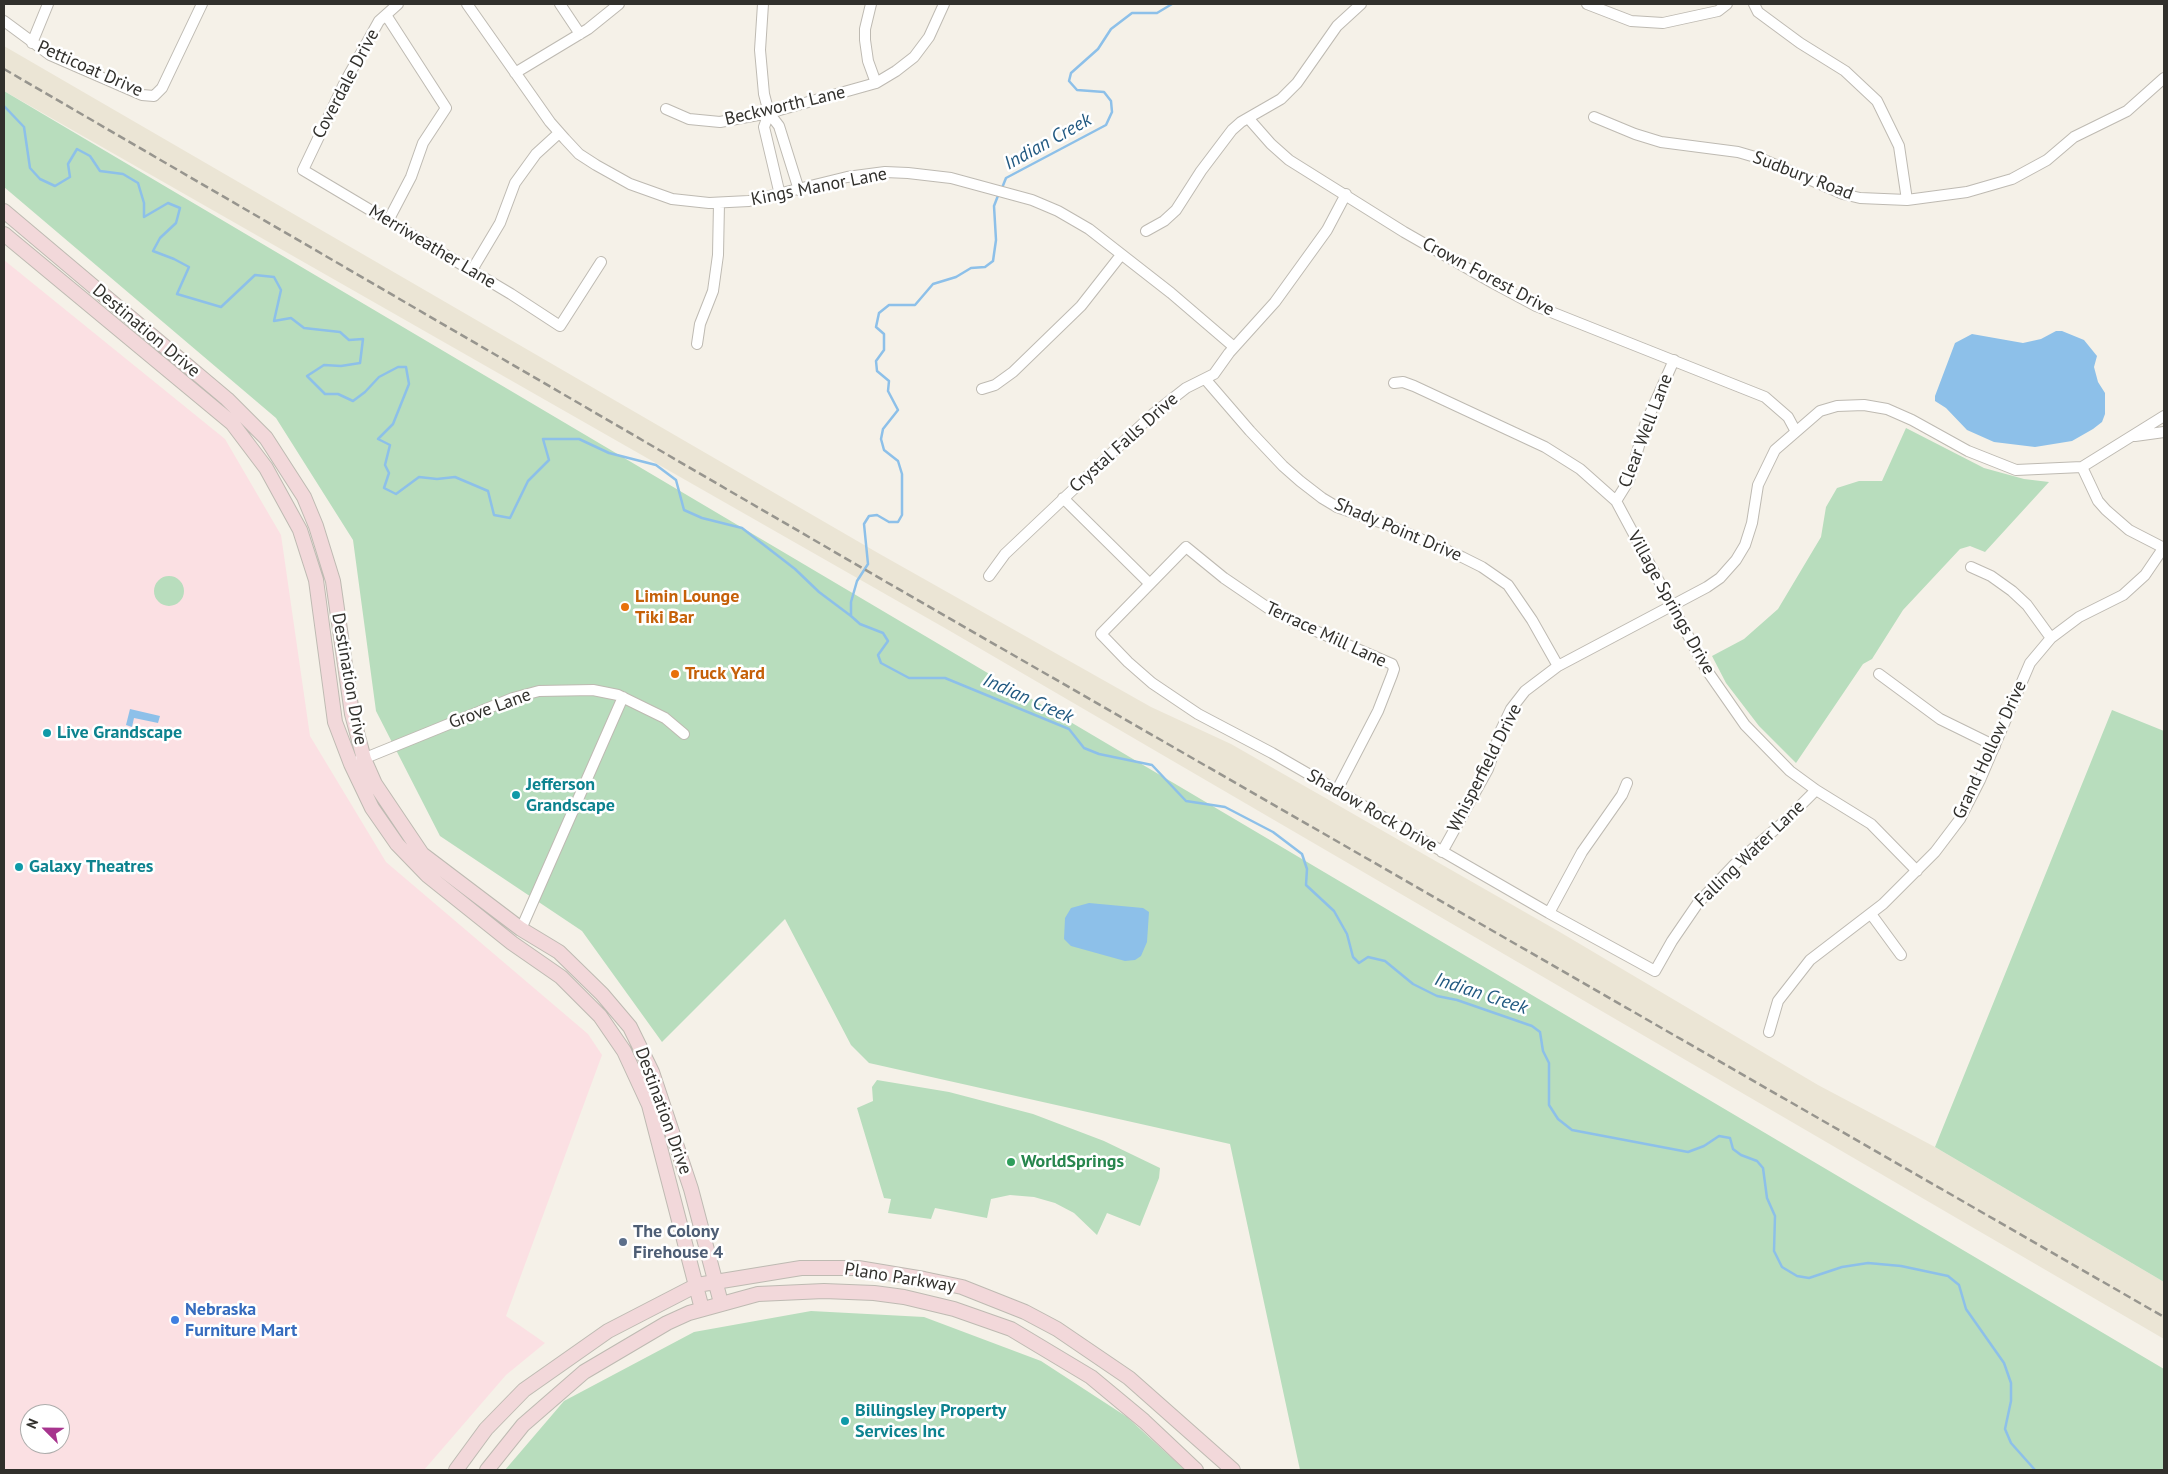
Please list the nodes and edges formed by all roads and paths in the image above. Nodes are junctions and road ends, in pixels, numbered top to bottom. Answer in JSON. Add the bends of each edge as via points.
{"nodes":[{"id":1,"x":48,"y":4,"type":"edge"},
{"id":2,"x":202,"y":4,"type":"edge"},
{"id":3,"x":398,"y":4,"type":"edge"},
{"id":4,"x":467,"y":4,"type":"edge"},
{"id":5,"x":560,"y":4,"type":"edge"},
{"id":6,"x":619,"y":4,"type":"edge"},
{"id":7,"x":764,"y":4,"type":"edge"},
{"id":8,"x":871,"y":4,"type":"edge"},
{"id":9,"x":944,"y":4,"type":"edge"},
{"id":10,"x":1361,"y":4,"type":"edge"},
{"id":11,"x":1587,"y":4,"type":"edge"},
{"id":12,"x":1727,"y":4,"type":"edge"},
{"id":13,"x":1754,"y":4,"type":"edge"},
{"id":14,"x":386,"y":15,"type":"junction"},
{"id":15,"x":4,"y":20,"type":"edge"},
{"id":16,"x":580,"y":34,"type":"junction"},
{"id":17,"x":32,"y":43,"type":"junction"},
{"id":18,"x":515,"y":73,"type":"junction"},
{"id":19,"x":2164,"y":78,"type":"edge"},
{"id":20,"x":876,"y":83,"type":"junction"},
{"id":21,"x":666,"y":109,"type":"dead end"},
{"id":22,"x":769,"y":113,"type":"junction"},
{"id":23,"x":1594,"y":117,"type":"dead end"},
{"id":24,"x":1249,"y":119,"type":"junction"},
{"id":25,"x":559,"y":133,"type":"junction"},
{"id":26,"x":302,"y":170,"type":"joint"},
{"id":27,"x":799,"y":190,"type":"junction"},
{"id":28,"x":1346,"y":194,"type":"junction"},
{"id":29,"x":780,"y":195,"type":"junction"},
{"id":30,"x":1907,"y":200,"type":"junction"},
{"id":31,"x":719,"y":203,"type":"junction"},
{"id":32,"x":4,"y":211,"type":"edge"},
{"id":33,"x":388,"y":221,"type":"junction"},
{"id":34,"x":1146,"y":231,"type":"dead end"},
{"id":35,"x":4,"y":234,"type":"edge"},
{"id":36,"x":1121,"y":255,"type":"junction"},
{"id":37,"x":601,"y":262,"type":"dead end"},
{"id":38,"x":472,"y":270,"type":"junction"},
{"id":39,"x":696,"y":344,"type":"dead end"},
{"id":40,"x":1234,"y":348,"type":"junction"},
{"id":41,"x":1674,"y":360,"type":"junction"},
{"id":42,"x":1206,"y":380,"type":"junction"},
{"id":43,"x":1394,"y":383,"type":"dead end"},
{"id":44,"x":982,"y":389,"type":"dead end"},
{"id":45,"x":2164,"y":416,"type":"edge"},
{"id":46,"x":1795,"y":430,"type":"junction"},
{"id":47,"x":2164,"y":432,"type":"edge"},
{"id":48,"x":2132,"y":436,"type":"junction"},
{"id":49,"x":2082,"y":467,"type":"junction"},
{"id":50,"x":1062,"y":498,"type":"junction"},
{"id":51,"x":1616,"y":501,"type":"junction"},
{"id":52,"x":316,"y":526,"type":"junction"},
{"id":53,"x":300,"y":530,"type":"junction"},
{"id":54,"x":2164,"y":547,"type":"edge"},
{"id":55,"x":1971,"y":567,"type":"dead end"},
{"id":56,"x":989,"y":576,"type":"dead end"},
{"id":57,"x":1149,"y":584,"type":"junction"},
{"id":58,"x":1673,"y":606,"type":"junction"},
{"id":59,"x":2051,"y":638,"type":"junction"},
{"id":60,"x":1558,"y":666,"type":"junction"},
{"id":61,"x":1879,"y":674,"type":"dead end"},
{"id":62,"x":623,"y":697,"type":"junction"},
{"id":63,"x":684,"y":734,"type":"dead end"},
{"id":64,"x":1995,"y":746,"type":"junction"},
{"id":65,"x":358,"y":761,"type":"junction"},
{"id":66,"x":1627,"y":783,"type":"dead end"},
{"id":67,"x":1337,"y":790,"type":"junction"},
{"id":68,"x":1816,"y":790,"type":"junction"},
{"id":69,"x":1442,"y":852,"type":"junction"},
{"id":70,"x":1918,"y":871,"type":"junction"},
{"id":71,"x":1549,"y":913,"type":"junction"},
{"id":72,"x":1871,"y":914,"type":"junction"},
{"id":73,"x":522,"y":929,"type":"junction"},
{"id":74,"x":1901,"y":955,"type":"dead end"},
{"id":75,"x":1656,"y":971,"type":"joint"},
{"id":76,"x":1769,"y":1032,"type":"dead end"},
{"id":77,"x":715,"y":1280,"type":"junction"},
{"id":78,"x":697,"y":1284,"type":"junction"},
{"id":79,"x":721,"y":1303,"type":"junction"},
{"id":80,"x":702,"y":1309,"type":"junction"},
{"id":81,"x":456,"y":1470,"type":"edge"},
{"id":82,"x":486,"y":1470,"type":"edge"},
{"id":83,"x":1196,"y":1470,"type":"edge"},
{"id":84,"x":1233,"y":1470,"type":"edge"}],
"edges":[{"from":1,"to":17,"type":"street"},
{"from":2,"to":17,"type":"street","name":"Petticoat Drive","via":[[162,88],[154,96],[142,95]]},
{"from":3,"to":14,"type":"street","name":"Coverdale Drive"},
{"from":4,"to":18,"type":"street","name":"Kings Manor Lane"},
{"from":5,"to":16,"type":"street"},
{"from":6,"to":16,"type":"street"},
{"from":7,"to":22,"type":"street","via":[[760,62]]},
{"from":8,"to":20,"type":"street","via":[[865,29],[868,61]]},
{"from":9,"to":20,"type":"street","name":"Beckworth Lane","via":[[929,37],[914,57]]},
{"from":10,"to":24,"type":"street","via":[[1337,26],[1289,91]]},
{"from":11,"to":12,"type":"street","via":[[1631,21],[1663,23],[1718,11]]},
{"from":13,"to":30,"type":"street","via":[[1758,12],[1845,71],[1877,101],[1898,146]]},
{"from":14,"to":26,"type":"street","name":"Coverdale Drive","via":[[345,82]]},
{"from":14,"to":33,"type":"street","via":[[446,108],[423,143],[411,176]]},
{"from":15,"to":17,"type":"street","name":"Petticoat Drive"},
{"from":16,"to":18,"type":"street"},
{"from":18,"to":25,"type":"street","name":"Kings Manor Lane"},
{"from":19,"to":30,"type":"street","name":"Sudbury Road","via":[[2126,111],[2074,137],[2047,160],[2012,179],[1967,192]]},
{"from":20,"to":22,"type":"street","name":"Beckworth Lane"},
{"from":21,"to":22,"type":"street","name":"Beckworth Lane","via":[[689,119],[714,122]]},
{"from":22,"to":27,"type":"street","via":[[779,126]]},
{"from":22,"to":29,"type":"street","via":[[764,127]]},
{"from":23,"to":30,"type":"street","name":"Sudbury Road","via":[[1661,142],[1738,152],[1762,159],[1843,194]]},
{"from":24,"to":28,"type":"street","name":"Crown Forest Drive","via":[[1290,160]]},
{"from":24,"to":34,"type":"street","via":[[1237,126],[1219,145],[1176,210]]},
{"from":25,"to":31,"type":"street","name":"Kings Manor Lane","via":[[579,154],[630,184],[672,199]]},
{"from":25,"to":38,"type":"street","via":[[536,154],[515,184],[500,223]]},
{"from":26,"to":33,"type":"street","name":"Merriweather Lane"},
{"from":27,"to":29,"type":"street","name":"Kings Manor Lane"},
{"from":27,"to":36,"type":"street","name":"Kings Manor Lane","via":[[847,177],[885,172],[951,178],[1032,200],[1058,211],[1089,229]]},
{"from":28,"to":40,"type":"street","name":"Crystal Falls Drive","via":[[1327,230],[1275,302]]},
{"from":28,"to":41,"type":"street","name":"Crown Forest Drive","via":[[1404,232],[1516,296]]},
{"from":29,"to":31,"type":"street","name":"Kings Manor Lane"},
{"from":31,"to":39,"type":"street","via":[[718,256],[713,291]]},
{"from":32,"to":52,"type":"street","name":"Destination Drive","via":[[227,399],[259,431],[304,497]]},
{"from":33,"to":38,"type":"street","name":"Merriweather Lane"},
{"from":35,"to":53,"type":"street","name":"Destination Drive","via":[[232,423],[266,468]]},
{"from":36,"to":40,"type":"street","name":"Kings Manor Lane"},
{"from":36,"to":44,"type":"street","via":[[1081,306],[1013,372],[996,385]]},
{"from":37,"to":38,"type":"street","name":"Merriweather Lane","via":[[560,326]]},
{"from":40,"to":42,"type":"street","name":"Crystal Falls Drive"},
{"from":41,"to":46,"type":"street","name":"Crown Forest Drive","via":[[1765,397],[1788,417]]},
{"from":41,"to":51,"type":"street","name":"Clear Well Lane","via":[[1644,425],[1629,480]]},
{"from":42,"to":50,"type":"street","name":"Crystal Falls Drive","via":[[1186,388],[1153,414]]},
{"from":42,"to":60,"type":"street","name":"Shady Point Drive","via":[[1283,466],[1322,498],[1462,557],[1508,585]]},
{"from":43,"to":51,"type":"street","name":"Village Springs Drive","via":[[1414,386],[1558,454]]},
{"from":45,"to":48,"type":"street"},
{"from":46,"to":49,"type":"street","name":"Whisperfield Drive","via":[[1820,411],[1836,406],[1873,405],[1912,420],[1968,451],[2016,470]]},
{"from":46,"to":58,"type":"street","name":"Whisperfield Drive","via":[[1775,450],[1766,465],[1758,485],[1752,523],[1736,560],[1720,578]]},
{"from":47,"to":48,"type":"street"},
{"from":48,"to":49,"type":"street"},
{"from":49,"to":54,"type":"street","via":[[2098,501],[2106,510],[2129,530]]},
{"from":50,"to":56,"type":"street","name":"Crystal Falls Drive","via":[[1002,557]]},
{"from":50,"to":57,"type":"street"},
{"from":51,"to":58,"type":"street","name":"Village Springs Drive"},
{"from":52,"to":53,"type":"street"},
{"from":52,"to":65,"type":"street","name":"Destination Drive","via":[[333,581]]},
{"from":53,"to":65,"type":"street","name":"Destination Drive","via":[[316,580],[335,722]]},
{"from":54,"to":59,"type":"street","name":"Grand Hollow Drive","via":[[2145,575],[2123,595],[2079,617]]},
{"from":55,"to":59,"type":"street","via":[[2012,591],[2027,605]]},
{"from":57,"to":67,"type":"street","name":"Shadow Rock Drive","via":[[1102,634],[1128,662],[1172,697]]},
{"from":57,"to":67,"type":"street","name":"Terrace Mill Lane","via":[[1186,547],[1253,599],[1295,622],[1392,664],[1394,669],[1370,730]]},
{"from":58,"to":60,"type":"street","name":"Whisperfield Drive"},
{"from":58,"to":68,"type":"street","name":"Village Springs Drive","via":[[1706,669],[1745,725],[1790,771]]},
{"from":59,"to":64,"type":"street","name":"Grand Hollow Drive","via":[[2030,663]]},
{"from":60,"to":69,"type":"street","name":"Whisperfield Drive","via":[[1532,684],[1511,709],[1488,769]]},
{"from":61,"to":64,"type":"street","via":[[1940,719]]},
{"from":62,"to":63,"type":"street","name":"Grove Lane","via":[[665,718]]},
{"from":62,"to":65,"type":"street","name":"Grove Lane","via":[[593,690],[539,691],[513,698]]},
{"from":62,"to":73,"type":"street"},
{"from":64,"to":70,"type":"street","name":"Grand Hollow Drive","via":[[1960,820]]},
{"from":65,"to":73,"type":"street","name":"Destination Drive","via":[[422,854]]},
{"from":65,"to":78,"type":"street","name":"Destination Drive","via":[[372,808],[397,844],[427,875],[561,978],[600,1016],[624,1051],[649,1105]]},
{"from":66,"to":71,"type":"street","via":[[1582,852]]},
{"from":67,"to":69,"type":"street","name":"Shadow Rock Drive"},
{"from":68,"to":70,"type":"street","name":"Village Springs Drive","via":[[1871,824]]},
{"from":68,"to":75,"type":"street","name":"Falling Water Lane","via":[[1735,864],[1698,903]]},
{"from":69,"to":71,"type":"street","name":"Shadow Rock Drive"},
{"from":70,"to":72,"type":"street","name":"Grand Hollow Drive"},
{"from":71,"to":75,"type":"street","name":"Shadow Rock Drive"},
{"from":72,"to":74,"type":"street"},
{"from":72,"to":76,"type":"street","name":"Grand Hollow Drive","via":[[1810,960],[1778,1001]]},
{"from":73,"to":77,"type":"street","name":"Destination Drive","via":[[559,952],[630,1027],[652,1072],[691,1189]]},
{"from":77,"to":78,"type":"street","name":"Plano Parkway"},
{"from":77,"to":79,"type":"street","name":"Destination Drive"},
{"from":77,"to":84,"type":"street","name":"Plano Parkway","via":[[801,1268],[858,1268],[962,1287],[1025,1312],[1099,1355]]},
{"from":78,"to":80,"type":"street","name":"Destination Drive"},
{"from":78,"to":81,"type":"street","name":"Plano Parkway","via":[[608,1331],[524,1390],[486,1428]]},
{"from":79,"to":80,"type":"street","name":"Plano Parkway"},
{"from":79,"to":83,"type":"street","name":"Plano Parkway","via":[[758,1294],[874,1293],[954,1309],[1011,1329],[1091,1378],[1144,1421]]},
{"from":80,"to":82,"type":"street","name":"Plano Parkway","via":[[660,1326],[584,1372],[523,1425]]}]}
